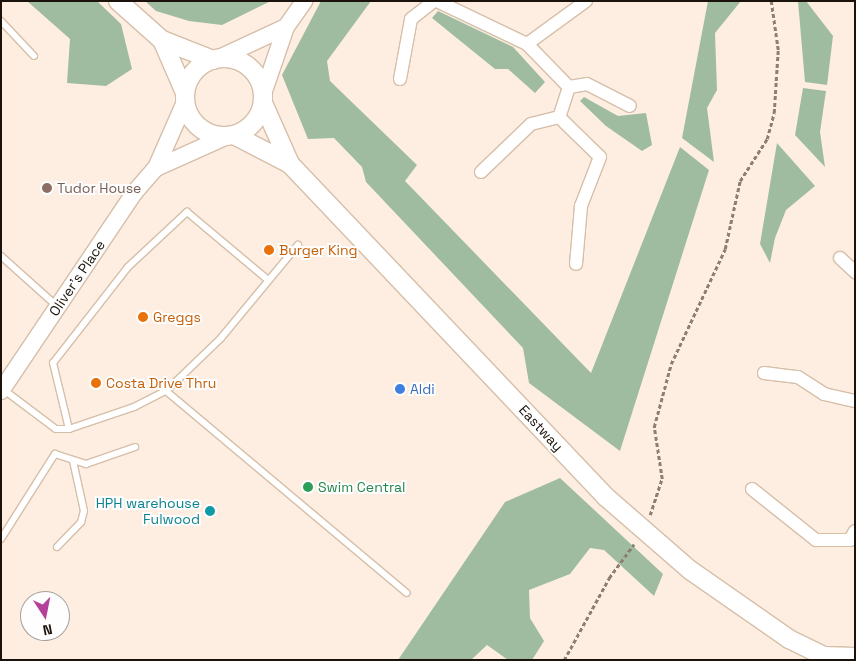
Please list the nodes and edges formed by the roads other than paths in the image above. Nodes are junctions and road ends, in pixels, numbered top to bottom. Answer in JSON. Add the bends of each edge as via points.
{"nodes":[{"id":1,"x":118,"y":1,"type":"edge"},
{"id":2,"x":304,"y":1,"type":"edge"},
{"id":3,"x":435,"y":1,"type":"edge"},
{"id":4,"x":586,"y":1,"type":"edge"},
{"id":5,"x":1,"y":21,"type":"edge"},
{"id":6,"x":286,"y":27,"type":"junction"},
{"id":7,"x":162,"y":40,"type":"junction"},
{"id":8,"x":527,"y":44,"type":"junction"},
{"id":9,"x":34,"y":56,"type":"dead end"},
{"id":10,"x":215,"y":59,"type":"junction"},
{"id":11,"x":400,"y":79,"type":"dead end"},
{"id":12,"x":568,"y":87,"type":"junction"},
{"id":13,"x":185,"y":98,"type":"junction"},
{"id":14,"x":263,"y":99,"type":"junction"},
{"id":15,"x":630,"y":106,"type":"dead end"},
{"id":16,"x":559,"y":117,"type":"junction"},
{"id":17,"x":229,"y":136,"type":"junction"},
{"id":18,"x":290,"y":164,"type":"junction"},
{"id":19,"x":156,"y":168,"type":"junction"},
{"id":20,"x":482,"y":172,"type":"dead end"},
{"id":21,"x":298,"y":245,"type":"dead end"},
{"id":22,"x":1,"y":256,"type":"edge"},
{"id":23,"x":840,"y":258,"type":"dead end"},
{"id":24,"x":576,"y":264,"type":"dead end"},
{"id":25,"x":855,"y":272,"type":"edge"},
{"id":26,"x":268,"y":280,"type":"junction"},
{"id":27,"x":58,"y":307,"type":"junction"},
{"id":28,"x":764,"y":373,"type":"dead end"},
{"id":29,"x":2,"y":390,"type":"edge"},
{"id":30,"x":166,"y":391,"type":"junction"},
{"id":31,"x":855,"y":401,"type":"edge"},
{"id":32,"x":69,"y":429,"type":"junction"},
{"id":33,"x":135,"y":447,"type":"dead end"},
{"id":34,"x":73,"y":462,"type":"junction"},
{"id":35,"x":752,"y":489,"type":"dead end"},
{"id":36,"x":855,"y":530,"type":"edge"},
{"id":37,"x":1,"y":539,"type":"edge"},
{"id":38,"x":56,"y":547,"type":"dead end"},
{"id":39,"x":407,"y":593,"type":"dead end"},
{"id":40,"x":855,"y":657,"type":"edge"},
{"id":41,"x":826,"y":658,"type":"edge"}],
"edges":[{"from":1,"to":7,"type":"main road"},
{"from":2,"to":6,"type":"street"},
{"from":3,"to":8,"type":"street"},
{"from":3,"to":11,"type":"street","via":[[411,20]]},
{"from":4,"to":8,"type":"street"},
{"from":5,"to":9,"type":"lane"},
{"from":6,"to":10,"type":"street"},
{"from":6,"to":14,"type":"street"},
{"from":7,"to":10,"type":"main road"},
{"from":7,"to":13,"type":"main road"},
{"from":8,"to":12,"type":"street"},
{"from":10,"to":13,"type":"main road","via":[[193,74]]},
{"from":10,"to":14,"type":"main road","via":[[243,63],[253,71]]},
{"from":12,"to":15,"type":"street","via":[[587,84]]},
{"from":12,"to":16,"type":"street"},
{"from":13,"to":17,"type":"main road","via":[[188,113],[203,130]]},
{"from":13,"to":19,"type":"street","name":"Oliver's Place"},
{"from":14,"to":17,"type":"main road","via":[[253,124]]},
{"from":14,"to":18,"type":"main road","name":"Eastway"},
{"from":16,"to":20,"type":"street","via":[[531,124]]},
{"from":16,"to":24,"type":"street","via":[[600,157],[581,206]]},
{"from":17,"to":18,"type":"main road","name":"Eastway"},
{"from":17,"to":19,"type":"street","name":"Oliver's Place"},
{"from":18,"to":41,"type":"main road","name":"Eastway","via":[[606,497],[690,570],[789,639]]},
{"from":19,"to":27,"type":"street","name":"Oliver's Place","via":[[134,193]]},
{"from":21,"to":26,"type":"lane"},
{"from":22,"to":27,"type":"lane"},
{"from":23,"to":25,"type":"street"},
{"from":26,"to":30,"type":"lane","via":[[221,338]]},
{"from":26,"to":32,"type":"lane","via":[[187,212],[128,266],[53,363]]},
{"from":27,"to":29,"type":"street","name":"Oliver's Place"},
{"from":28,"to":31,"type":"street","via":[[798,377],[824,394]]},
{"from":29,"to":32,"type":"lane","via":[[56,429]]},
{"from":30,"to":32,"type":"lane","via":[[134,407]]},
{"from":30,"to":39,"type":"lane"},
{"from":33,"to":34,"type":"lane","via":[[86,464]]},
{"from":34,"to":37,"type":"lane","via":[[55,454]]},
{"from":34,"to":38,"type":"lane","via":[[84,511],[81,522]]},
{"from":35,"to":36,"type":"street","via":[[816,540],[850,540]]},
{"from":40,"to":41,"type":"main road","name":"Eastway"}]}
